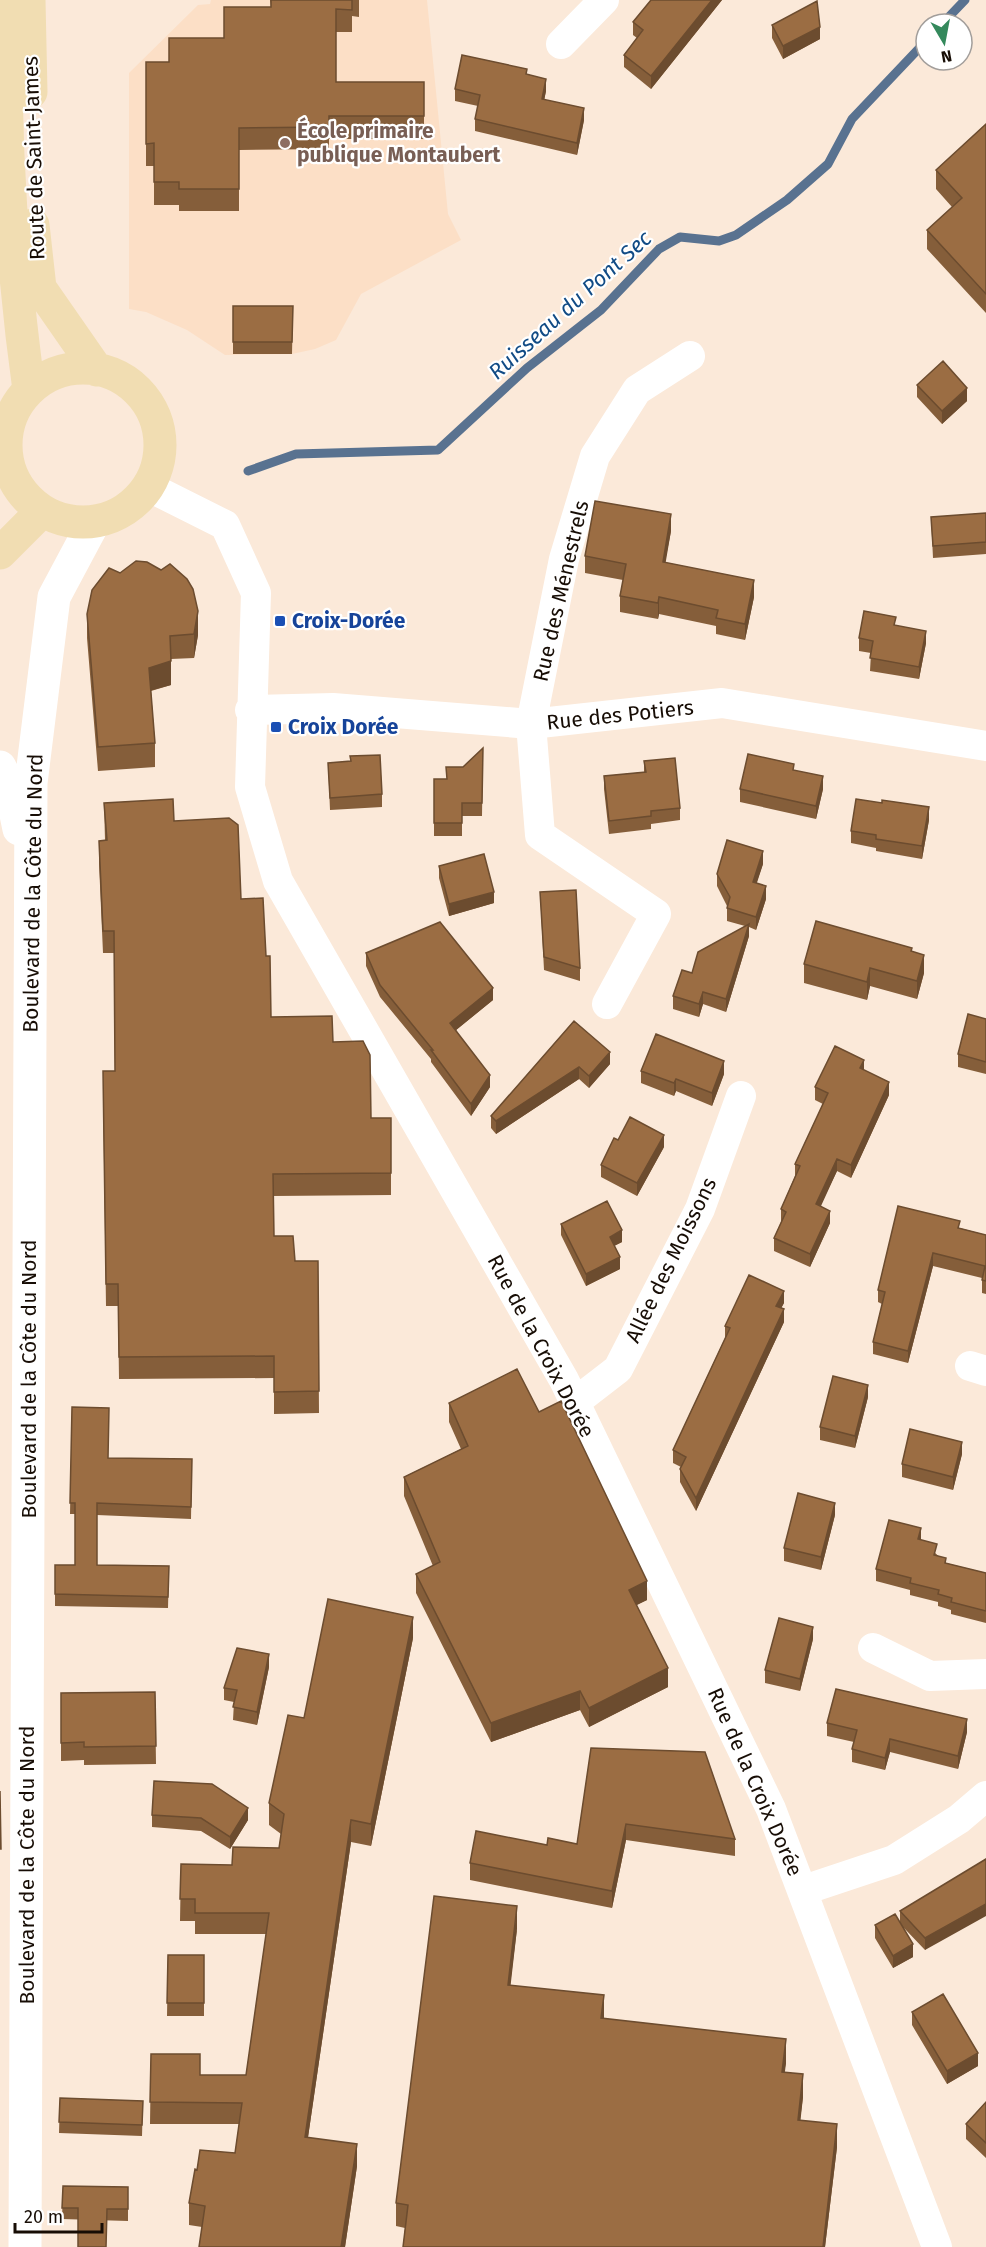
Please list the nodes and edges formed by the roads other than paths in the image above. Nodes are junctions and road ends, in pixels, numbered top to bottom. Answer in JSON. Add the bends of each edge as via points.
{"nodes":[{"id":1,"x":6,"y":0,"type":"edge"},
{"id":2,"x":29,"y":0,"type":"edge"},
{"id":3,"x":604,"y":0,"type":"edge"},
{"id":4,"x":561,"y":44,"type":"dead end"},
{"id":5,"x":690,"y":356,"type":"dead end"},
{"id":6,"x":97,"y":370,"type":"junction"},
{"id":7,"x":29,"y":390,"type":"junction"},
{"id":8,"x":149,"y":487,"type":"junction"},
{"id":9,"x":42,"y":512,"type":"junction"},
{"id":10,"x":94,"y":522,"type":"junction"},
{"id":11,"x":0,"y":552,"type":"edge"},
{"id":12,"x":250,"y":710,"type":"junction"},
{"id":13,"x":531,"y":724,"type":"junction"},
{"id":14,"x":986,"y":746,"type":"edge"},
{"id":15,"x":0,"y":767,"type":"edge"},
{"id":16,"x":31,"y":889,"type":"junction"},
{"id":17,"x":606,"y":1004,"type":"dead end"},
{"id":18,"x":741,"y":1096,"type":"dead end"},
{"id":19,"x":574,"y":1403,"type":"junction"},
{"id":20,"x":873,"y":1648,"type":"dead end"},
{"id":21,"x":986,"y":1674,"type":"edge"},
{"id":22,"x":986,"y":1796,"type":"edge"},
{"id":23,"x":804,"y":1890,"type":"junction"},
{"id":24,"x":25,"y":2247,"type":"edge"},
{"id":25,"x":937,"y":2247,"type":"edge"}],
"edges":[{"from":1,"to":7,"type":"main road","name":"Route de Saint-James","via":[[15,289]]},
{"from":2,"to":6,"type":"main road","name":"Route de Saint-James","via":[[33,240],[40,288]]},
{"from":3,"to":4,"type":"street"},
{"from":5,"to":13,"type":"street","name":"Rue des Ménestrels","via":[[637,390],[595,456],[564,560]]},
{"from":6,"to":7,"type":"main road","via":[[84,368],[51,375]]},
{"from":6,"to":8,"type":"main road","via":[[128,382],[147,401],[159,426],[160,462]]},
{"from":7,"to":9,"type":"main road","via":[[13,412],[6,445],[10,471],[23,495]]},
{"from":8,"to":10,"type":"main road","via":[[120,514]]},
{"from":8,"to":12,"type":"street","name":"Rue de la Croix Dorée","via":[[225,525],[256,593]]},
{"from":9,"to":10,"type":"main road","via":[[67,522]]},
{"from":9,"to":11,"type":"main road"},
{"from":10,"to":16,"type":"main road","name":"Boulevard de la Côte du Nord","via":[[54,597],[31,783]]},
{"from":12,"to":13,"type":"street","name":"Rue des Potiers","via":[[333,708]]},
{"from":12,"to":19,"type":"street","name":"Rue de la Croix Dorée","via":[[250,787],[278,880]]},
{"from":13,"to":14,"type":"street","name":"Rue des Potiers","via":[[722,704]]},
{"from":13,"to":17,"type":"street","name":"Rue des Ménestrels","via":[[540,835],[656,914]]},
{"from":15,"to":16,"type":"main road","via":[[11,790]]},
{"from":16,"to":24,"type":"main road","name":"Boulevard de la Côte du Nord"},
{"from":18,"to":19,"type":"street","name":"Allée des Moissons","via":[[700,1209],[623,1360],[618,1369]]},
{"from":19,"to":23,"type":"street","name":"Rue de la Croix Dorée","via":[[771,1809]]},
{"from":20,"to":21,"type":"street","via":[[930,1676]]},
{"from":22,"to":23,"type":"street","via":[[959,1819],[894,1860]]},
{"from":23,"to":25,"type":"street","name":"Rue de la Croix Dorée"}]}
